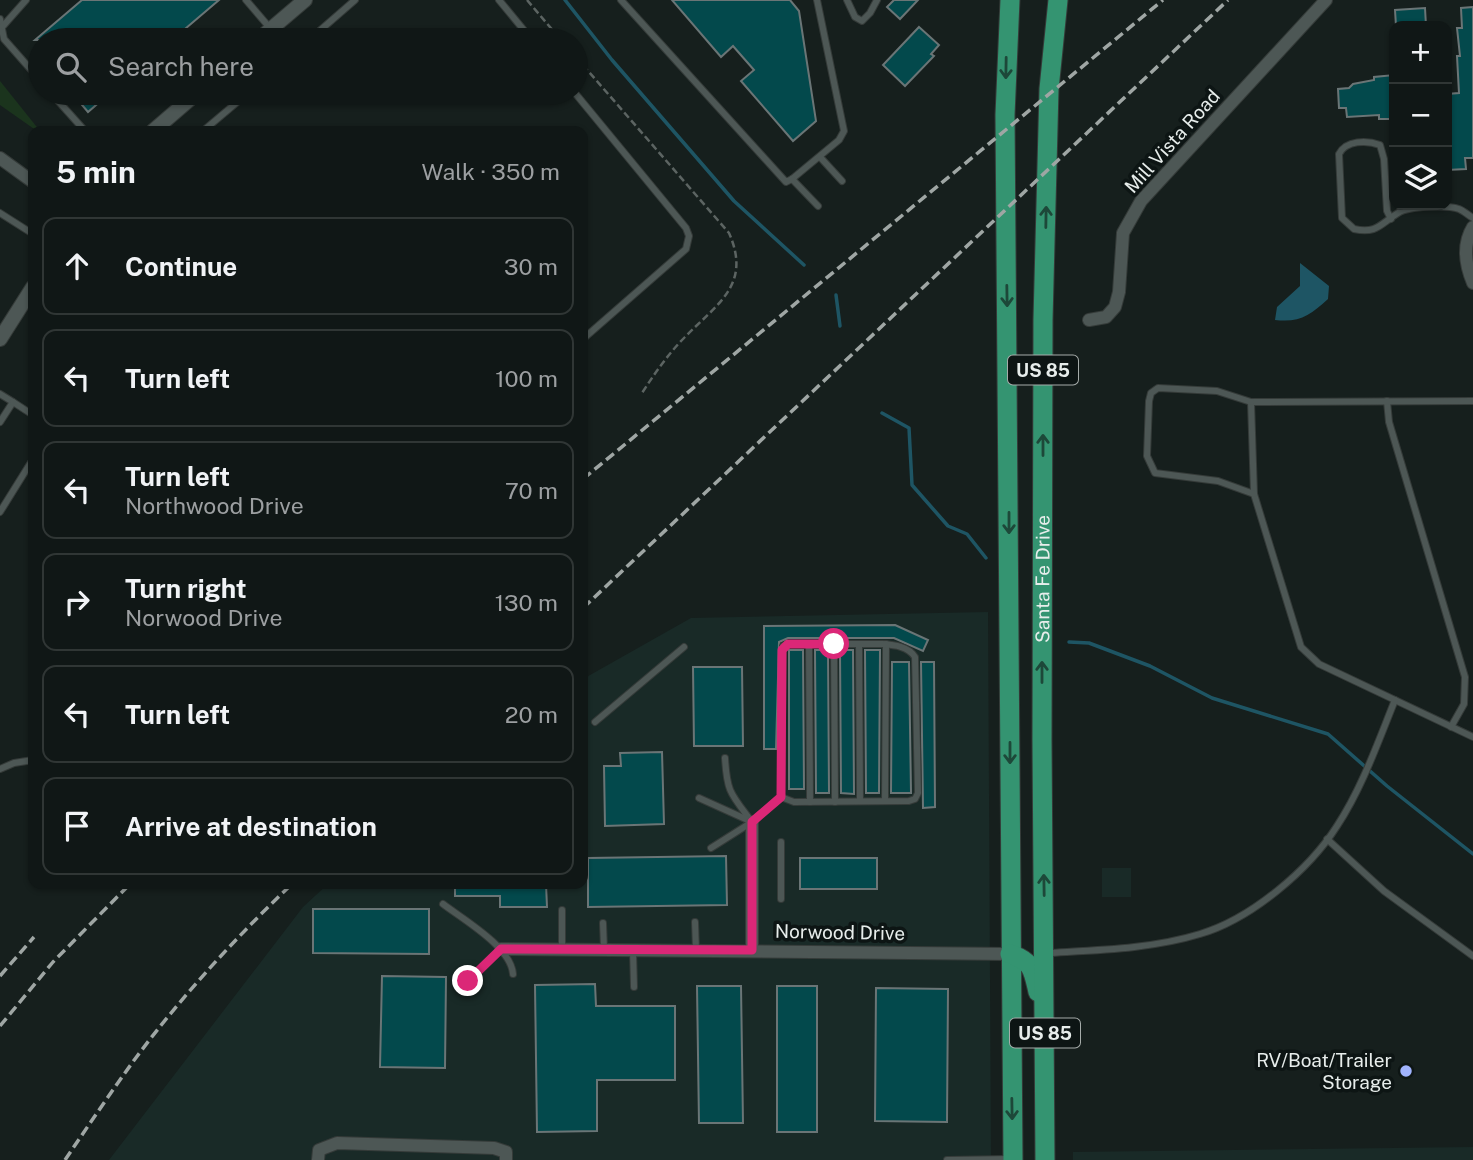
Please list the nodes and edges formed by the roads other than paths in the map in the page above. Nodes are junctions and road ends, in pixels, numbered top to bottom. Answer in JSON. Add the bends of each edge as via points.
{"nodes":[{"id":1,"x":26,"y":0,"type":"edge"},
{"id":2,"x":246,"y":0,"type":"edge"},
{"id":3,"x":304,"y":0,"type":"edge"},
{"id":4,"x":355,"y":0,"type":"edge"},
{"id":5,"x":499,"y":0,"type":"edge"},
{"id":6,"x":621,"y":0,"type":"edge"},
{"id":7,"x":817,"y":0,"type":"edge"},
{"id":8,"x":847,"y":0,"type":"edge"},
{"id":9,"x":877,"y":0,"type":"edge"},
{"id":10,"x":1010,"y":0,"type":"edge"},
{"id":11,"x":1058,"y":0,"type":"edge"},
{"id":12,"x":1326,"y":0,"type":"edge"},
{"id":13,"x":1,"y":23,"type":"edge"},
{"id":14,"x":270,"y":28,"type":"edge"},
{"id":15,"x":272,"y":28,"type":"edge"},
{"id":16,"x":323,"y":28,"type":"edge"},
{"id":17,"x":522,"y":28,"type":"edge"},
{"id":18,"x":28,"y":66,"type":"edge"},
{"id":19,"x":62,"y":105,"type":"edge"},
{"id":20,"x":183,"y":105,"type":"edge"},
{"id":21,"x":234,"y":105,"type":"edge"},
{"id":22,"x":585,"y":105,"type":"edge"},
{"id":23,"x":81,"y":126,"type":"edge"},
{"id":24,"x":159,"y":126,"type":"edge"},
{"id":25,"x":209,"y":126,"type":"edge"},
{"id":26,"x":820,"y":157,"type":"junction"},
{"id":27,"x":0,"y":158,"type":"edge"},
{"id":28,"x":28,"y":178,"type":"edge"},
{"id":29,"x":792,"y":179,"type":"junction"},
{"id":30,"x":842,"y":181,"type":"dead end"},
{"id":31,"x":818,"y":206,"type":"dead end"},
{"id":32,"x":0,"y":213,"type":"edge"},
{"id":33,"x":1473,"y":218,"type":"edge"},
{"id":34,"x":1391,"y":219,"type":"junction"},
{"id":35,"x":1473,"y":227,"type":"edge"},
{"id":36,"x":28,"y":231,"type":"edge"},
{"id":37,"x":1473,"y":283,"type":"edge"},
{"id":38,"x":28,"y":295,"type":"edge"},
{"id":39,"x":1088,"y":320,"type":"dead end"},
{"id":40,"x":588,"y":335,"type":"edge"},
{"id":41,"x":0,"y":340,"type":"edge"},
{"id":42,"x":0,"y":394,"type":"edge"},
{"id":43,"x":1387,"y":401,"type":"junction"},
{"id":44,"x":1473,"y":401,"type":"edge"},
{"id":45,"x":13,"y":402,"type":"junction"},
{"id":46,"x":1251,"y":402,"type":"junction"},
{"id":47,"x":28,"y":412,"type":"edge"},
{"id":48,"x":0,"y":422,"type":"edge"},
{"id":49,"x":28,"y":467,"type":"edge"},
{"id":50,"x":1254,"y":494,"type":"junction"},
{"id":51,"x":0,"y":512,"type":"edge"},
{"id":52,"x":808,"y":644,"type":"junction"},
{"id":53,"x":834,"y":644,"type":"junction"},
{"id":54,"x":859,"y":644,"type":"junction"},
{"id":55,"x":886,"y":644,"type":"junction"},
{"id":56,"x":684,"y":648,"type":"dead end"},
{"id":57,"x":1395,"y":700,"type":"junction"},
{"id":58,"x":595,"y":722,"type":"dead end"},
{"id":59,"x":1451,"y":727,"type":"junction"},
{"id":60,"x":1473,"y":737,"type":"edge"},
{"id":61,"x":725,"y":758,"type":"dead end"},
{"id":62,"x":28,"y":761,"type":"edge"},
{"id":63,"x":0,"y":769,"type":"edge"},
{"id":64,"x":781,"y":797,"type":"junction"},
{"id":65,"x":699,"y":798,"type":"dead end"},
{"id":66,"x":885,"y":801,"type":"junction"},
{"id":67,"x":810,"y":802,"type":"junction"},
{"id":68,"x":835,"y":802,"type":"junction"},
{"id":69,"x":860,"y":802,"type":"junction"},
{"id":70,"x":752,"y":822,"type":"junction"},
{"id":71,"x":1327,"y":839,"type":"junction"},
{"id":72,"x":781,"y":842,"type":"dead end"},
{"id":73,"x":711,"y":848,"type":"dead end"},
{"id":74,"x":781,"y":899,"type":"dead end"},
{"id":75,"x":443,"y":904,"type":"dead end"},
{"id":76,"x":562,"y":910,"type":"dead end"},
{"id":77,"x":695,"y":922,"type":"dead end"},
{"id":78,"x":603,"y":923,"type":"dead end"},
{"id":79,"x":501,"y":949,"type":"junction"},
{"id":80,"x":562,"y":949,"type":"junction"},
{"id":81,"x":604,"y":949,"type":"junction"},
{"id":82,"x":633,"y":950,"type":"junction"},
{"id":83,"x":696,"y":950,"type":"junction"},
{"id":84,"x":752,"y":950,"type":"junction"},
{"id":85,"x":1010,"y":954,"type":"junction"},
{"id":86,"x":1045,"y":954,"type":"junction"},
{"id":87,"x":1473,"y":956,"type":"edge"},
{"id":88,"x":513,"y":974,"type":"dead end"},
{"id":89,"x":468,"y":981,"type":"dead end"},
{"id":90,"x":634,"y":987,"type":"dead end"},
{"id":91,"x":1045,"y":1019,"type":"junction"},
{"id":92,"x":318,"y":1160,"type":"edge"},
{"id":93,"x":506,"y":1160,"type":"edge"},
{"id":94,"x":947,"y":1160,"type":"edge"},
{"id":95,"x":1013,"y":1160,"type":"edge"},
{"id":96,"x":1045,"y":1160,"type":"edge"}],
"edges":[{"from":1,"to":13,"type":"lane"},
{"from":2,"to":14,"type":"lane"},
{"from":3,"to":15,"type":"street"},
{"from":4,"to":16,"type":"lane"},
{"from":5,"to":17,"type":"lane"},
{"from":6,"to":29,"type":"lane","via":[[786,182]]},
{"from":7,"to":26,"type":"lane","via":[[844,131]]},
{"from":8,"to":9,"type":"lane","via":[[862,21]]},
{"from":10,"to":85,"type":"highway","name":"Santa Fe Drive","number":"US 85","one_way":true,"via":[[1005,115]]},
{"from":86,"to":11,"type":"highway","name":"Santa Fe Drive","number":"US 85","one_way":true,"via":[[1044,320],[1049,89]]},
{"from":12,"to":39,"type":"street","name":"Mill Vista Road","via":[[1142,201],[1123,233],[1115,307],[1107,317]]},
{"from":13,"to":18,"type":"lane","via":[[4,39]]},
{"from":19,"to":23,"type":"lane"},
{"from":20,"to":24,"type":"street"},
{"from":21,"to":25,"type":"lane"},
{"from":22,"to":40,"type":"lane","via":[[689,236],[686,249]]},
{"from":26,"to":29,"type":"lane"},
{"from":26,"to":30,"type":"lane"},
{"from":27,"to":28,"type":"street"},
{"from":29,"to":31,"type":"lane"},
{"from":32,"to":36,"type":"lane"},
{"from":33,"to":34,"type":"lane","via":[[1448,207],[1405,209]]},
{"from":34,"to":34,"type":"lane","via":[[1363,231],[1342,218],[1339,154],[1345,146],[1380,145]]},
{"from":35,"to":37,"type":"street","via":[[1466,250]]},
{"from":38,"to":41,"type":"street"},
{"from":42,"to":45,"type":"lane"},
{"from":43,"to":44,"type":"lane"},
{"from":43,"to":46,"type":"lane"},
{"from":43,"to":59,"type":"lane","via":[[1389,422],[1465,677],[1464,704]]},
{"from":45,"to":47,"type":"lane"},
{"from":45,"to":48,"type":"lane"},
{"from":46,"to":50,"type":"lane"},
{"from":46,"to":50,"type":"lane","via":[[1217,391],[1158,388],[1149,401],[1147,456],[1155,474],[1218,481]]},
{"from":49,"to":51,"type":"lane"},
{"from":50,"to":57,"type":"lane","via":[[1301,647],[1319,664]]},
{"from":52,"to":53,"type":"lane"},
{"from":52,"to":64,"type":"lane","via":[[788,644],[782,650]]},
{"from":52,"to":67,"type":"lane"},
{"from":53,"to":54,"type":"lane"},
{"from":53,"to":68,"type":"lane"},
{"from":54,"to":55,"type":"lane"},
{"from":54,"to":69,"type":"lane"},
{"from":55,"to":66,"type":"lane"},
{"from":55,"to":66,"type":"lane","via":[[915,657],[918,793],[909,801]]},
{"from":56,"to":58,"type":"lane"},
{"from":57,"to":59,"type":"lane"},
{"from":57,"to":71,"type":"lane","via":[[1357,788]]},
{"from":59,"to":60,"type":"lane"},
{"from":61,"to":70,"type":"lane","via":[[730,793]]},
{"from":62,"to":63,"type":"lane"},
{"from":64,"to":67,"type":"lane"},
{"from":64,"to":70,"type":"lane"},
{"from":65,"to":70,"type":"lane"},
{"from":66,"to":69,"type":"lane"},
{"from":67,"to":68,"type":"lane"},
{"from":68,"to":69,"type":"lane"},
{"from":70,"to":73,"type":"lane"},
{"from":70,"to":84,"type":"street"},
{"from":71,"to":86,"type":"lane","via":[[1276,893],[1202,934],[1150,945]]},
{"from":71,"to":87,"type":"lane","via":[[1384,891]]},
{"from":72,"to":74,"type":"lane"},
{"from":75,"to":79,"type":"lane"},
{"from":76,"to":80,"type":"lane"},
{"from":77,"to":83,"type":"lane"},
{"from":78,"to":81,"type":"lane"},
{"from":79,"to":80,"type":"street","name":"Norwood Drive"},
{"from":79,"to":88,"type":"lane"},
{"from":79,"to":89,"type":"lane"},
{"from":80,"to":81,"type":"street","name":"Norwood Drive"},
{"from":81,"to":82,"type":"street","name":"Norwood Drive"},
{"from":82,"to":83,"type":"street","name":"Norwood Drive"},
{"from":82,"to":90,"type":"lane"},
{"from":83,"to":84,"type":"street","name":"Norwood Drive"},
{"from":84,"to":85,"type":"street","name":"Norwood Drive"},
{"from":85,"to":91,"type":"highway","via":[[1022,957],[1032,968]]},
{"from":85,"to":95,"type":"highway","name":"Santa Fe Drive","number":"US 85","one_way":true},
{"from":86,"to":91,"type":"highway","name":"Santa Fe Drive","number":"US 85"},
{"from":91,"to":96,"type":"highway","name":"Santa Fe Drive","number":"US 85"},
{"from":92,"to":93,"type":"street","via":[[319,1150],[337,1143],[494,1148],[506,1152]]},
{"from":94,"to":95,"type":"lane"}]}
